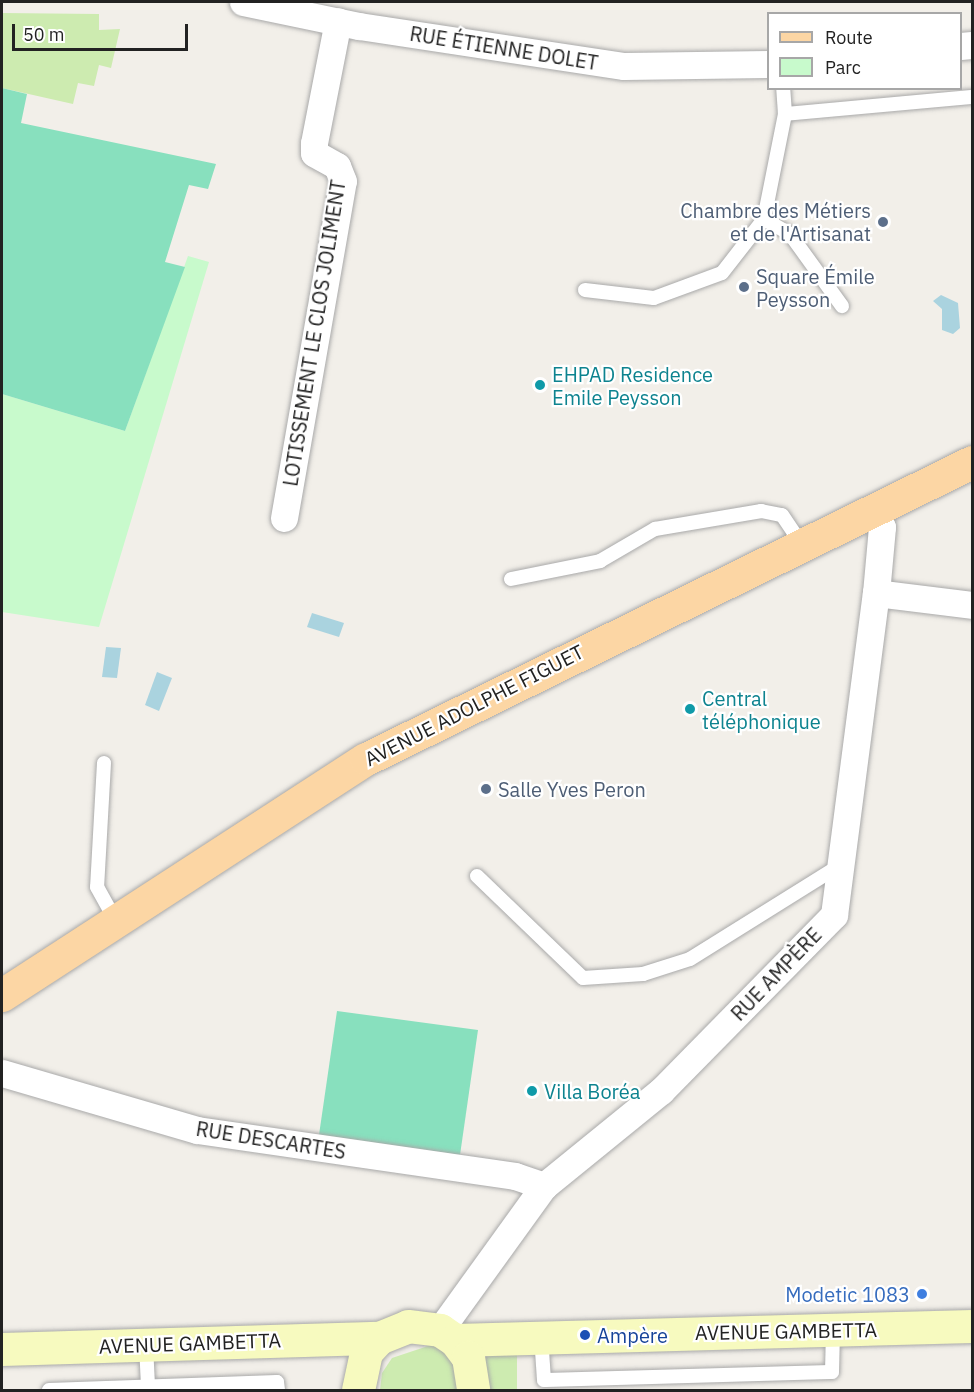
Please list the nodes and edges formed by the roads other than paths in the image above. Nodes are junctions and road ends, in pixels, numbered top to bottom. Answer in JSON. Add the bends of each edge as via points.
{"nodes":[{"id":1,"x":243,"y":2,"type":"edge"},
{"id":2,"x":338,"y":21,"type":"junction"},
{"id":3,"x":767,"y":64,"type":"edge"},
{"id":4,"x":783,"y":90,"type":"edge"},
{"id":5,"x":972,"y":97,"type":"edge"},
{"id":6,"x":785,"y":114,"type":"junction"},
{"id":7,"x":764,"y":219,"type":"junction"},
{"id":8,"x":585,"y":290,"type":"dead end"},
{"id":9,"x":842,"y":306,"type":"dead end"},
{"id":10,"x":972,"y":462,"type":"edge"},
{"id":11,"x":874,"y":510,"type":"junction"},
{"id":12,"x":284,"y":518,"type":"dead end"},
{"id":13,"x":802,"y":546,"type":"junction"},
{"id":14,"x":511,"y":579,"type":"dead end"},
{"id":15,"x":876,"y":593,"type":"junction"},
{"id":16,"x":972,"y":605,"type":"edge"},
{"id":17,"x":104,"y":763,"type":"dead end"},
{"id":18,"x":837,"y":867,"type":"junction"},
{"id":19,"x":477,"y":876,"type":"dead end"},
{"id":20,"x":116,"y":921,"type":"junction"},
{"id":21,"x":2,"y":995,"type":"edge"},
{"id":22,"x":2,"y":1073,"type":"edge"},
{"id":23,"x":544,"y":1186,"type":"junction"},
{"id":24,"x":972,"y":1326,"type":"edge"},
{"id":25,"x":833,"y":1330,"type":"junction"},
{"id":26,"x":448,"y":1335,"type":"junction"},
{"id":27,"x":541,"y":1335,"type":"junction"},
{"id":28,"x":379,"y":1338,"type":"junction"},
{"id":29,"x":146,"y":1345,"type":"junction"},
{"id":30,"x":2,"y":1349,"type":"edge"},
{"id":31,"x":148,"y":1386,"type":"junction"},
{"id":32,"x":277,"y":1386,"type":"edge"},
{"id":33,"x":49,"y":1390,"type":"edge"},
{"id":34,"x":358,"y":1390,"type":"edge"},
{"id":35,"x":473,"y":1390,"type":"edge"}],
"edges":[{"from":1,"to":2,"type":"street","name":"RUE ÉTIENNE DOLET"},
{"from":2,"to":3,"type":"street","name":"RUE ÉTIENNE DOLET","via":[[624,66]]},
{"from":2,"to":12,"type":"street","name":"LOTISSEMENT LE CLOS JOLIMENT","via":[[314,153],[337,166],[343,181]]},
{"from":4,"to":6,"type":"lane"},
{"from":5,"to":6,"type":"lane"},
{"from":6,"to":7,"type":"lane"},
{"from":7,"to":8,"type":"lane","via":[[722,273],[654,298]]},
{"from":7,"to":9,"type":"lane","via":[[790,234]]},
{"from":10,"to":11,"type":"main road","name":"AVENUE ADOLPHE FIGUET"},
{"from":11,"to":13,"type":"main road","name":"AVENUE ADOLPHE FIGUET"},
{"from":11,"to":15,"type":"street","name":"RUE AMPÈRE","via":[[882,527]]},
{"from":13,"to":14,"type":"lane","via":[[782,515],[761,511],[655,530],[600,561]]},
{"from":13,"to":20,"type":"main road","name":"AVENUE ADOLPHE FIGUET","via":[[366,759]]},
{"from":15,"to":16,"type":"street"},
{"from":15,"to":18,"type":"street","name":"RUE AMPÈRE"},
{"from":17,"to":20,"type":"lane","via":[[97,887]]},
{"from":18,"to":19,"type":"lane","via":[[733,937],[690,959],[643,974],[583,978]]},
{"from":18,"to":23,"type":"street","name":"RUE AMPÈRE","via":[[834,915],[661,1090]]},
{"from":20,"to":21,"type":"main road","name":"AVENUE ADOLPHE FIGUET"},
{"from":22,"to":23,"type":"street","name":"RUE DESCARTES","via":[[197,1130],[515,1176]]},
{"from":23,"to":26,"type":"street","name":"RUE AMPÈRE"},
{"from":24,"to":25,"type":"main road","name":"AVENUE GAMBETTA"},
{"from":25,"to":27,"type":"main road","name":"AVENUE GAMBETTA"},
{"from":25,"to":27,"type":"lane","via":[[831,1372],[544,1380]]},
{"from":26,"to":27,"type":"main road","name":"AVENUE GAMBETTA"},
{"from":26,"to":28,"type":"main road","name":"AVENUE GAMBETTA","via":[[408,1326]]},
{"from":26,"to":35,"type":"main road","via":[[468,1357]]},
{"from":28,"to":29,"type":"main road","name":"AVENUE GAMBETTA"},
{"from":28,"to":34,"type":"main road","via":[[359,1369]]},
{"from":29,"to":30,"type":"main road","name":"AVENUE GAMBETTA"},
{"from":29,"to":31,"type":"lane"},
{"from":31,"to":32,"type":"lane"},
{"from":31,"to":33,"type":"lane"}]}
